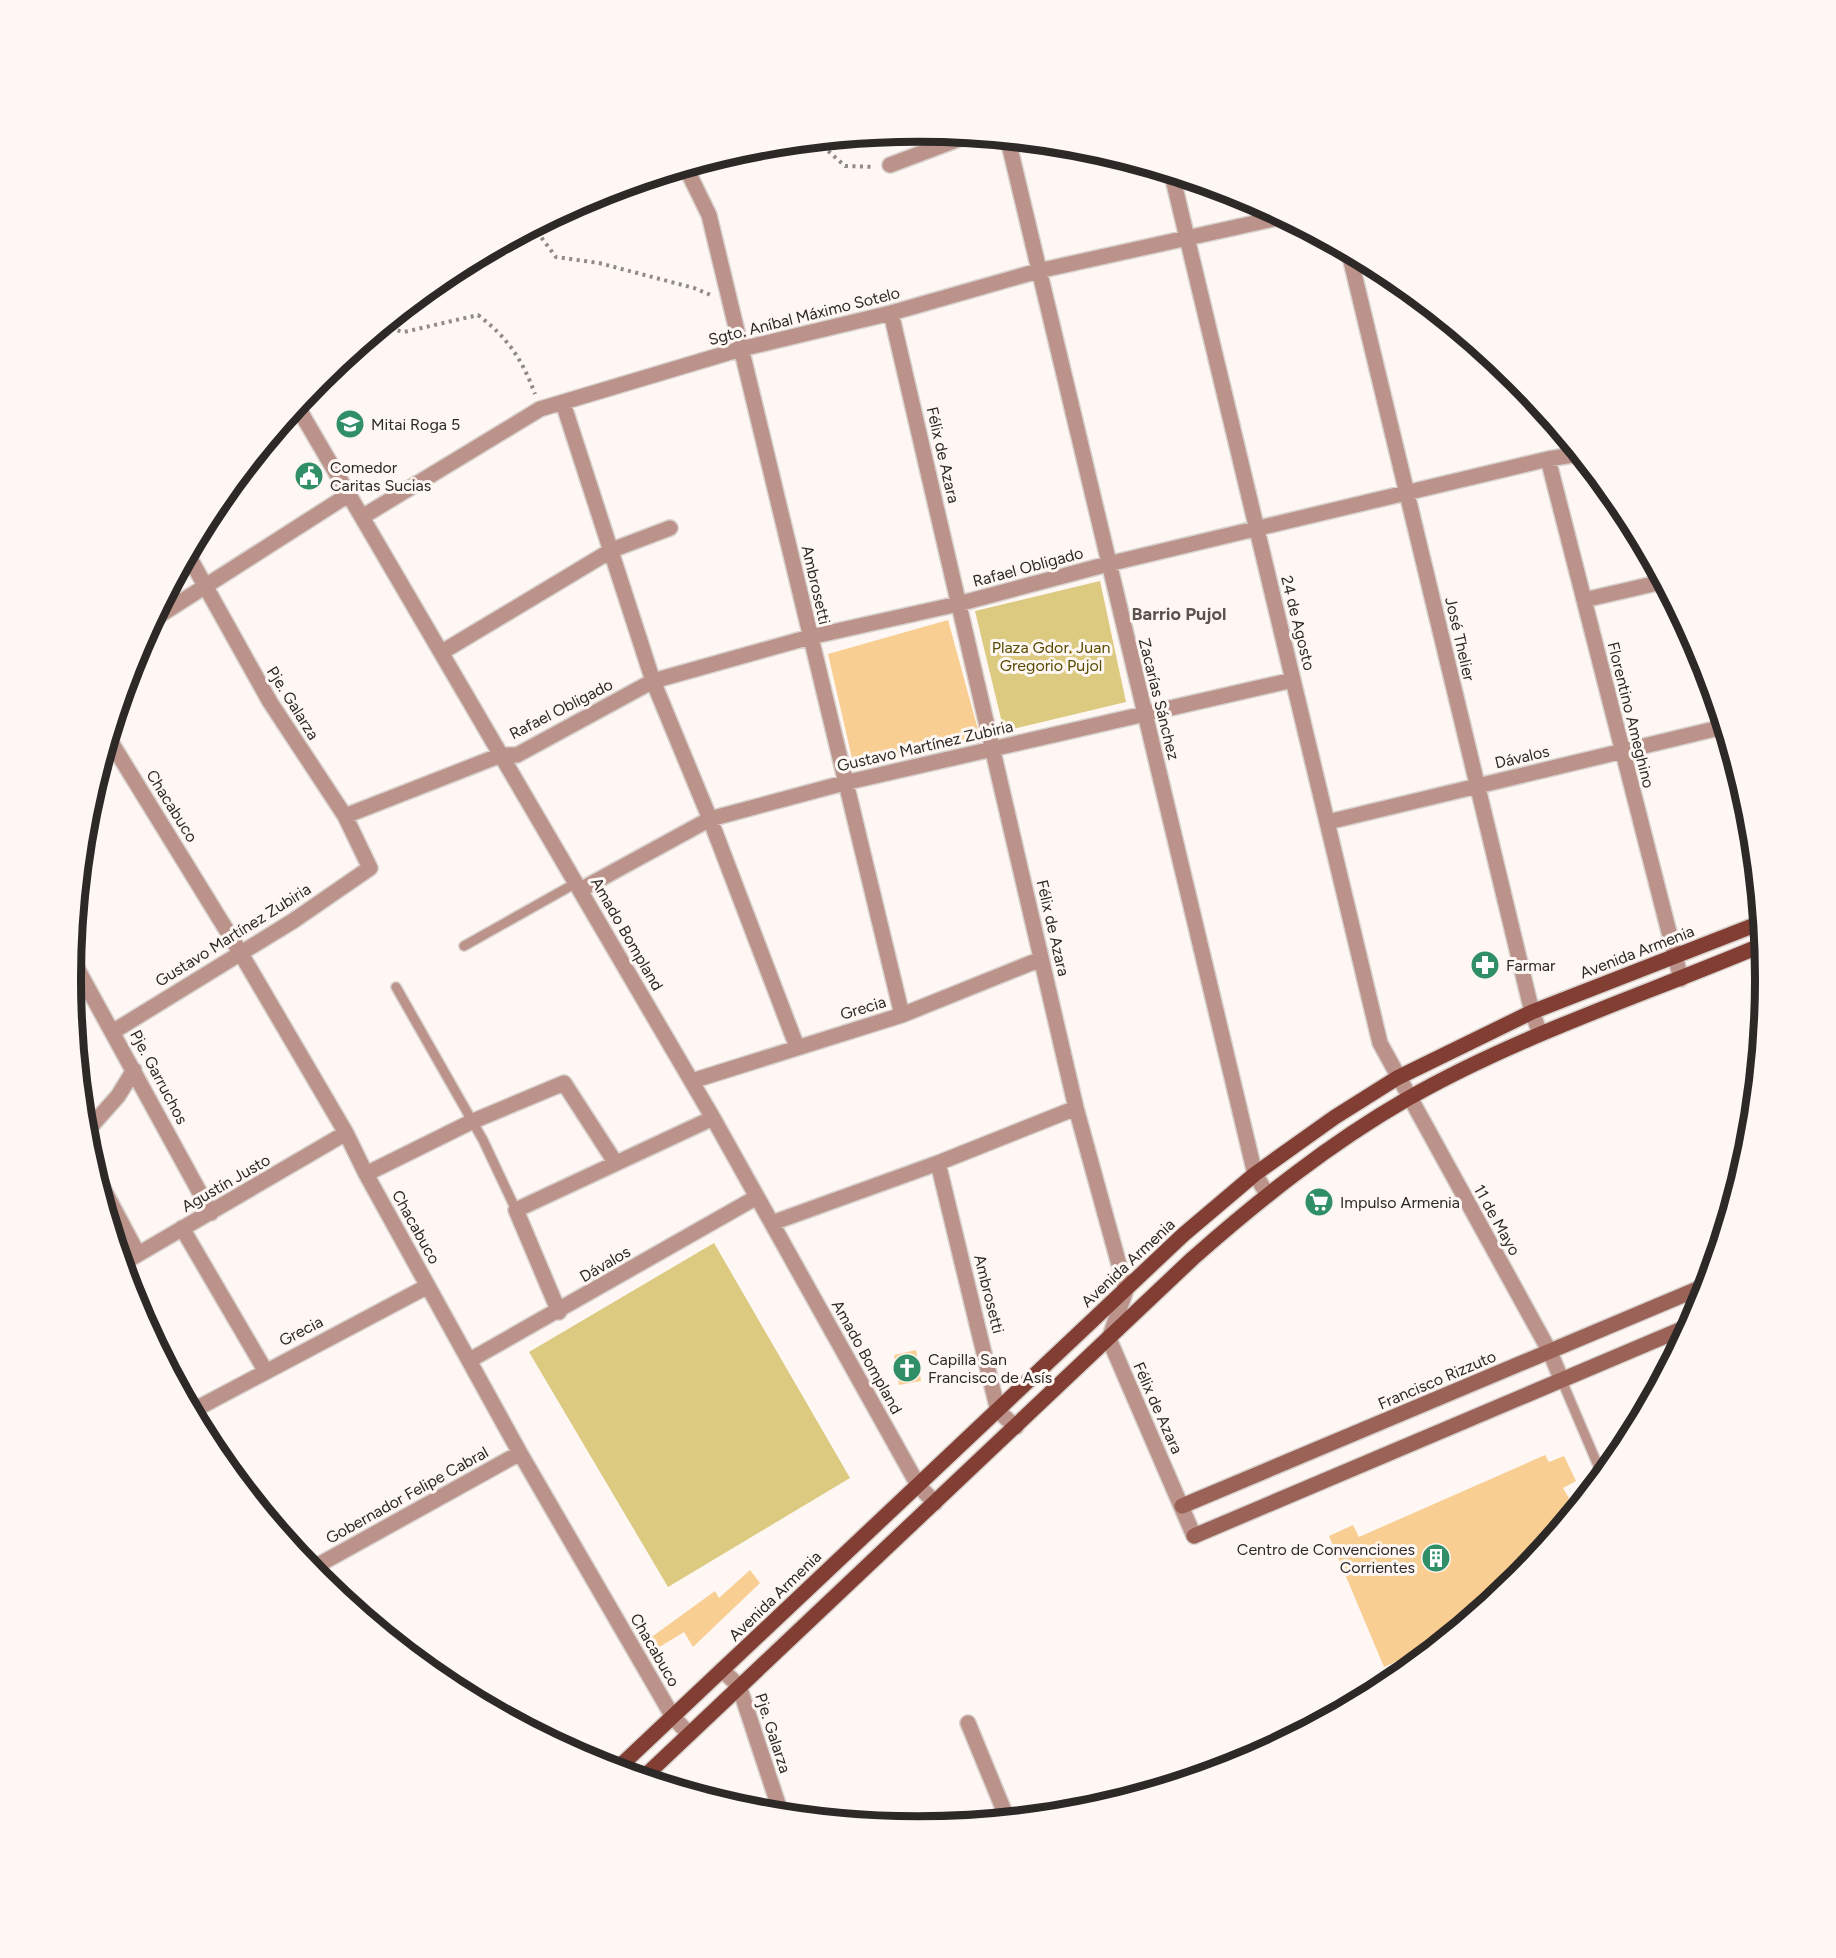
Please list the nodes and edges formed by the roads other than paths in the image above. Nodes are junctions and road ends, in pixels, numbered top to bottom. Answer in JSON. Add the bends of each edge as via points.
{"nodes":[{"id":1,"x":948,"y":143,"type":"edge"},
{"id":2,"x":1010,"y":147,"type":"edge"},
{"id":3,"x":890,"y":165,"type":"road end"},
{"id":4,"x":689,"y":174,"type":"edge"},
{"id":5,"x":1174,"y":182,"type":"edge"},
{"id":6,"x":1269,"y":220,"type":"edge"},
{"id":7,"x":1187,"y":238,"type":"junction"},
{"id":8,"x":1352,"y":264,"type":"edge"},
{"id":9,"x":1038,"y":271,"type":"junction"},
{"id":10,"x":891,"y":313,"type":"junction"},
{"id":11,"x":741,"y":349,"type":"junction"},
{"id":12,"x":563,"y":403,"type":"junction"},
{"id":13,"x":301,"y":414,"type":"edge"},
{"id":14,"x":1571,"y":455,"type":"edge"},
{"id":15,"x":1548,"y":459,"type":"junction"},
{"id":16,"x":1407,"y":492,"type":"junction"},
{"id":17,"x":348,"y":495,"type":"junction"},
{"id":18,"x":362,"y":517,"type":"junction"},
{"id":19,"x":670,"y":528,"type":"dead end"},
{"id":20,"x":1257,"y":530,"type":"junction"},
{"id":21,"x":612,"y":550,"type":"junction"},
{"id":22,"x":192,"y":562,"type":"edge"},
{"id":23,"x":1108,"y":564,"type":"junction"},
{"id":24,"x":1655,"y":584,"type":"edge"},
{"id":25,"x":206,"y":586,"type":"junction"},
{"id":26,"x":1584,"y":600,"type":"junction"},
{"id":27,"x":958,"y":604,"type":"junction"},
{"id":28,"x":166,"y":611,"type":"edge"},
{"id":29,"x":810,"y":637,"type":"junction"},
{"id":30,"x":442,"y":652,"type":"junction"},
{"id":31,"x":1293,"y":680,"type":"junction"},
{"id":32,"x":654,"y":681,"type":"junction"},
{"id":33,"x":1144,"y":712,"type":"junction"},
{"id":34,"x":1716,"y":729,"type":"edge"},
{"id":35,"x":115,"y":746,"type":"edge"},
{"id":36,"x":994,"y":749,"type":"junction"},
{"id":37,"x":1622,"y":753,"type":"junction"},
{"id":38,"x":501,"y":755,"type":"junction"},
{"id":39,"x":844,"y":783,"type":"junction"},
{"id":40,"x":1476,"y":786,"type":"junction"},
{"id":41,"x":345,"y":816,"type":"junction"},
{"id":42,"x":710,"y":819,"type":"junction"},
{"id":43,"x":1328,"y":822,"type":"junction"},
{"id":44,"x":370,"y":868,"type":"joint"},
{"id":45,"x":578,"y":886,"type":"junction"},
{"id":46,"x":1753,"y":926,"type":"edge"},
{"id":47,"x":464,"y":946,"type":"dead end"},
{"id":48,"x":1754,"y":948,"type":"edge"},
{"id":49,"x":240,"y":952,"type":"junction"},
{"id":50,"x":1674,"y":957,"type":"junction"},
{"id":51,"x":1041,"y":959,"type":"junction"},
{"id":52,"x":81,"y":975,"type":"edge"},
{"id":53,"x":1681,"y":979,"type":"junction"},
{"id":54,"x":396,"y":987,"type":"dead end"},
{"id":55,"x":1532,"y":1012,"type":"junction"},
{"id":56,"x":902,"y":1014,"type":"junction"},
{"id":57,"x":114,"y":1031,"type":"junction"},
{"id":58,"x":1540,"y":1033,"type":"junction"},
{"id":59,"x":797,"y":1047,"type":"junction"},
{"id":60,"x":134,"y":1070,"type":"junction"},
{"id":61,"x":1397,"y":1078,"type":"junction"},
{"id":62,"x":692,"y":1081,"type":"junction"},
{"id":63,"x":1409,"y":1098,"type":"junction"},
{"id":64,"x":1076,"y":1108,"type":"junction"},
{"id":65,"x":713,"y":1118,"type":"junction"},
{"id":66,"x":471,"y":1122,"type":"junction"},
{"id":67,"x":94,"y":1123,"type":"edge"},
{"id":68,"x":346,"y":1133,"type":"junction"},
{"id":69,"x":615,"y":1162,"type":"junction"},
{"id":70,"x":938,"y":1163,"type":"junction"},
{"id":71,"x":366,"y":1174,"type":"junction"},
{"id":72,"x":1255,"y":1174,"type":"junction"},
{"id":73,"x":1267,"y":1194,"type":"junction"},
{"id":74,"x":757,"y":1197,"type":"junction"},
{"id":75,"x":114,"y":1209,"type":"edge"},
{"id":76,"x":516,"y":1210,"type":"junction"},
{"id":77,"x":211,"y":1213,"type":"junction"},
{"id":78,"x":772,"y":1223,"type":"junction"},
{"id":79,"x":182,"y":1228,"type":"junction"},
{"id":80,"x":138,"y":1254,"type":"junction"},
{"id":81,"x":129,"y":1259,"type":"edge"},
{"id":82,"x":428,"y":1286,"type":"junction"},
{"id":83,"x":1126,"y":1290,"type":"junction"},
{"id":84,"x":1694,"y":1290,"type":"edge"},
{"id":85,"x":559,"y":1312,"type":"junction"},
{"id":86,"x":1677,"y":1331,"type":"edge"},
{"id":87,"x":1109,"y":1339,"type":"junction"},
{"id":88,"x":1550,"y":1352,"type":"junction"},
{"id":89,"x":470,"y":1360,"type":"junction"},
{"id":90,"x":265,"y":1370,"type":"junction"},
{"id":91,"x":1562,"y":1381,"type":"junction"},
{"id":92,"x":199,"y":1407,"type":"edge"},
{"id":93,"x":998,"y":1410,"type":"junction"},
{"id":94,"x":1016,"y":1427,"type":"junction"},
{"id":95,"x":520,"y":1453,"type":"junction"},
{"id":96,"x":1598,"y":1466,"type":"edge"},
{"id":97,"x":918,"y":1485,"type":"junction"},
{"id":98,"x":935,"y":1503,"type":"junction"},
{"id":99,"x":1182,"y":1506,"type":"junction"},
{"id":100,"x":320,"y":1564,"type":"edge"},
{"id":101,"x":722,"y":1670,"type":"junction"},
{"id":102,"x":739,"y":1686,"type":"junction"},
{"id":103,"x":673,"y":1717,"type":"junction"},
{"id":104,"x":968,"y":1723,"type":"dead end"},
{"id":105,"x":689,"y":1734,"type":"junction"},
{"id":106,"x":624,"y":1762,"type":"edge"},
{"id":107,"x":649,"y":1772,"type":"edge"},
{"id":108,"x":778,"y":1804,"type":"edge"},
{"id":109,"x":1004,"y":1811,"type":"edge"}],
"edges":[{"from":1,"to":3,"type":"street"},
{"from":2,"to":9,"type":"street","name":"Zacarías Sánchez"},
{"from":4,"to":11,"type":"street","name":"Ambrosetti","via":[[709,215]]},
{"from":5,"to":7,"type":"street","name":"24 de Agosto"},
{"from":6,"to":7,"type":"street","name":"Sgto. Aníbal Máximo Sotelo"},
{"from":7,"to":9,"type":"street","name":"Sgto. Aníbal Máximo Sotelo"},
{"from":7,"to":20,"type":"street","name":"24 de Agosto"},
{"from":8,"to":16,"type":"street","name":"José Thelier"},
{"from":9,"to":10,"type":"street","name":"Sgto. Aníbal Máximo Sotelo"},
{"from":9,"to":23,"type":"street","name":"Zacarías Sánchez"},
{"from":10,"to":11,"type":"street","name":"Sgto. Aníbal Máximo Sotelo"},
{"from":10,"to":27,"type":"street","name":"Félix de Azara"},
{"from":11,"to":12,"type":"street","name":"Sgto. Aníbal Máximo Sotelo"},
{"from":11,"to":29,"type":"street","name":"Ambrosetti"},
{"from":12,"to":18,"type":"street","name":"Sgto. Aníbal Máximo Sotelo","via":[[540,409]]},
{"from":12,"to":21,"type":"street"},
{"from":13,"to":17,"type":"street","name":"Amado Bompland"},
{"from":14,"to":15,"type":"street","name":"Rafael Obligado"},
{"from":15,"to":16,"type":"street","name":"Rafael Obligado"},
{"from":15,"to":26,"type":"street","name":"Florentino Ameghino"},
{"from":16,"to":20,"type":"street","name":"Rafael Obligado"},
{"from":16,"to":40,"type":"street","name":"José Thelier"},
{"from":17,"to":18,"type":"street","name":"Amado Bompland"},
{"from":17,"to":25,"type":"street"},
{"from":18,"to":30,"type":"street","name":"Amado Bompland"},
{"from":19,"to":21,"type":"street"},
{"from":20,"to":23,"type":"street","name":"Rafael Obligado"},
{"from":20,"to":31,"type":"street","name":"24 de Agosto"},
{"from":21,"to":30,"type":"street"},
{"from":21,"to":32,"type":"street"},
{"from":22,"to":25,"type":"street","name":"Pje. Galarza"},
{"from":23,"to":27,"type":"street","name":"Rafael Obligado"},
{"from":23,"to":33,"type":"street","name":"Zacarías Sánchez"},
{"from":24,"to":26,"type":"street"},
{"from":25,"to":28,"type":"street"},
{"from":25,"to":41,"type":"street","name":"Pje. Galarza","via":[[270,702]]},
{"from":26,"to":37,"type":"street","name":"Florentino Ameghino"},
{"from":27,"to":29,"type":"street","name":"Rafael Obligado"},
{"from":27,"to":36,"type":"street","name":"Félix de Azara"},
{"from":29,"to":32,"type":"street","name":"Rafael Obligado"},
{"from":29,"to":39,"type":"street","name":"Ambrosetti"},
{"from":30,"to":38,"type":"street","name":"Amado Bompland"},
{"from":31,"to":33,"type":"street","name":"Gustavo Martínez Zubiria"},
{"from":31,"to":43,"type":"street","name":"24 de Agosto"},
{"from":32,"to":38,"type":"street","name":"Rafael Obligado","via":[[517,755]]},
{"from":32,"to":42,"type":"street"},
{"from":33,"to":36,"type":"street","name":"Gustavo Martínez Zubiria"},
{"from":33,"to":72,"type":"street","name":"Zacarías Sánchez"},
{"from":34,"to":37,"type":"street","name":"Dávalos"},
{"from":35,"to":49,"type":"street","name":"Chacabuco"},
{"from":36,"to":39,"type":"street","name":"Gustavo Martínez Zubiria"},
{"from":36,"to":51,"type":"street","name":"Félix de Azara"},
{"from":37,"to":40,"type":"street","name":"Dávalos"},
{"from":37,"to":50,"type":"street","name":"Florentino Ameghino"},
{"from":38,"to":41,"type":"street"},
{"from":38,"to":45,"type":"street","name":"Amado Bompland"},
{"from":39,"to":42,"type":"street","name":"Gustavo Martínez Zubiria"},
{"from":39,"to":56,"type":"street","name":"Ambrosetti"},
{"from":40,"to":43,"type":"street","name":"Dávalos"},
{"from":40,"to":55,"type":"street","name":"José Thelier"},
{"from":41,"to":44,"type":"street","name":"Pje. Galarza"},
{"from":42,"to":45,"type":"street","name":"Gustavo Martínez Zubiria"},
{"from":42,"to":59,"type":"street"},
{"from":43,"to":61,"type":"street","name":"24 de Agosto","via":[[1380,1042]]},
{"from":44,"to":49,"type":"street","name":"Gustavo Martínez Zubiria"},
{"from":45,"to":47,"type":"lane"},
{"from":45,"to":62,"type":"street","name":"Amado Bompland"},
{"from":46,"to":50,"type":"main road","name":"Avenida Armenia"},
{"from":48,"to":53,"type":"main road"},
{"from":49,"to":57,"type":"street","name":"Gustavo Martínez Zubiria"},
{"from":49,"to":68,"type":"street","name":"Chacabuco"},
{"from":50,"to":53,"type":"street","name":"Florentino Ameghino"},
{"from":50,"to":55,"type":"main road","name":"Avenida Armenia"},
{"from":51,"to":56,"type":"street","name":"Grecia"},
{"from":51,"to":64,"type":"street","name":"Félix de Azara"},
{"from":52,"to":57,"type":"street","name":"Pje. Garruchos"},
{"from":53,"to":58,"type":"main road"},
{"from":54,"to":66,"type":"lane"},
{"from":55,"to":58,"type":"street","name":"José Thelier"},
{"from":55,"to":61,"type":"main road","name":"Avenida Armenia"},
{"from":56,"to":59,"type":"street","name":"Grecia"},
{"from":57,"to":60,"type":"street","name":"Pje. Garruchos"},
{"from":58,"to":63,"type":"main road"},
{"from":59,"to":62,"type":"street","name":"Grecia"},
{"from":60,"to":67,"type":"street"},
{"from":60,"to":77,"type":"street","name":"Pje. Garruchos"},
{"from":61,"to":63,"type":"street","name":"11 de Mayo"},
{"from":61,"to":72,"type":"main road","name":"Avenida Armenia"},
{"from":62,"to":65,"type":"street","name":"Amado Bompland"},
{"from":63,"to":73,"type":"main road","via":[[1347,1136]]},
{"from":63,"to":88,"type":"street","name":"11 de Mayo"},
{"from":64,"to":70,"type":"street"},
{"from":64,"to":83,"type":"street","name":"Félix de Azara"},
{"from":65,"to":69,"type":"street"},
{"from":65,"to":74,"type":"street","name":"Amado Bompland"},
{"from":66,"to":69,"type":"street","via":[[564,1083]]},
{"from":66,"to":71,"type":"street"},
{"from":66,"to":76,"type":"lane"},
{"from":68,"to":71,"type":"street","name":"Chacabuco"},
{"from":68,"to":77,"type":"street","name":"Agustín Justo"},
{"from":69,"to":76,"type":"street"},
{"from":70,"to":78,"type":"street"},
{"from":70,"to":93,"type":"street","name":"Ambrosetti"},
{"from":71,"to":82,"type":"street","name":"Chacabuco"},
{"from":72,"to":73,"type":"street","name":"Zacarías Sánchez"},
{"from":72,"to":83,"type":"main road","name":"Avenida Armenia"},
{"from":73,"to":87,"type":"main road"},
{"from":74,"to":78,"type":"street","name":"Amado Bompland"},
{"from":74,"to":85,"type":"street","name":"Dávalos"},
{"from":75,"to":80,"type":"street"},
{"from":76,"to":85,"type":"street"},
{"from":77,"to":79,"type":"street","name":"Agustín Justo"},
{"from":78,"to":97,"type":"street","name":"Amado Bompland"},
{"from":79,"to":80,"type":"street","name":"Agustín Justo"},
{"from":79,"to":90,"type":"street"},
{"from":80,"to":81,"type":"street","name":"Agustín Justo"},
{"from":82,"to":89,"type":"street","name":"Chacabuco"},
{"from":82,"to":90,"type":"street","name":"Grecia"},
{"from":83,"to":87,"type":"street"},
{"from":83,"to":93,"type":"main road","name":"Avenida Armenia"},
{"from":84,"to":88,"type":"street","name":"Francisco Rizzuto"},
{"from":85,"to":89,"type":"street","name":"Dávalos"},
{"from":86,"to":91,"type":"street"},
{"from":87,"to":94,"type":"main road"},
{"from":87,"to":99,"type":"street","name":"Félix de Azara"},
{"from":88,"to":91,"type":"street","name":"11 de Mayo"},
{"from":88,"to":99,"type":"street","name":"Francisco Rizzuto"},
{"from":89,"to":95,"type":"street","name":"Chacabuco"},
{"from":90,"to":92,"type":"street","name":"Grecia"},
{"from":91,"to":96,"type":"lane"},
{"from":91,"to":99,"type":"street","name":"Félix de Azara","via":[[1194,1536]]},
{"from":93,"to":94,"type":"street"},
{"from":93,"to":97,"type":"main road","name":"Avenida Armenia"},
{"from":94,"to":98,"type":"main road"},
{"from":95,"to":100,"type":"street","name":"Gobernador Felipe Cabral"},
{"from":95,"to":103,"type":"street","name":"Chacabuco"},
{"from":97,"to":98,"type":"street","name":"Amado Bompland"},
{"from":97,"to":101,"type":"main road","name":"Avenida Armenia"},
{"from":98,"to":102,"type":"main road"},
{"from":101,"to":102,"type":"street","name":"Pje. Galarza"},
{"from":101,"to":103,"type":"main road","name":"Avenida Armenia"},
{"from":102,"to":105,"type":"main road"},
{"from":102,"to":108,"type":"street","name":"Pje. Galarza"},
{"from":103,"to":105,"type":"street","name":"Chacabuco"},
{"from":103,"to":106,"type":"main road","name":"Avenida Armenia"},
{"from":104,"to":109,"type":"street"},
{"from":105,"to":107,"type":"main road"}]}
